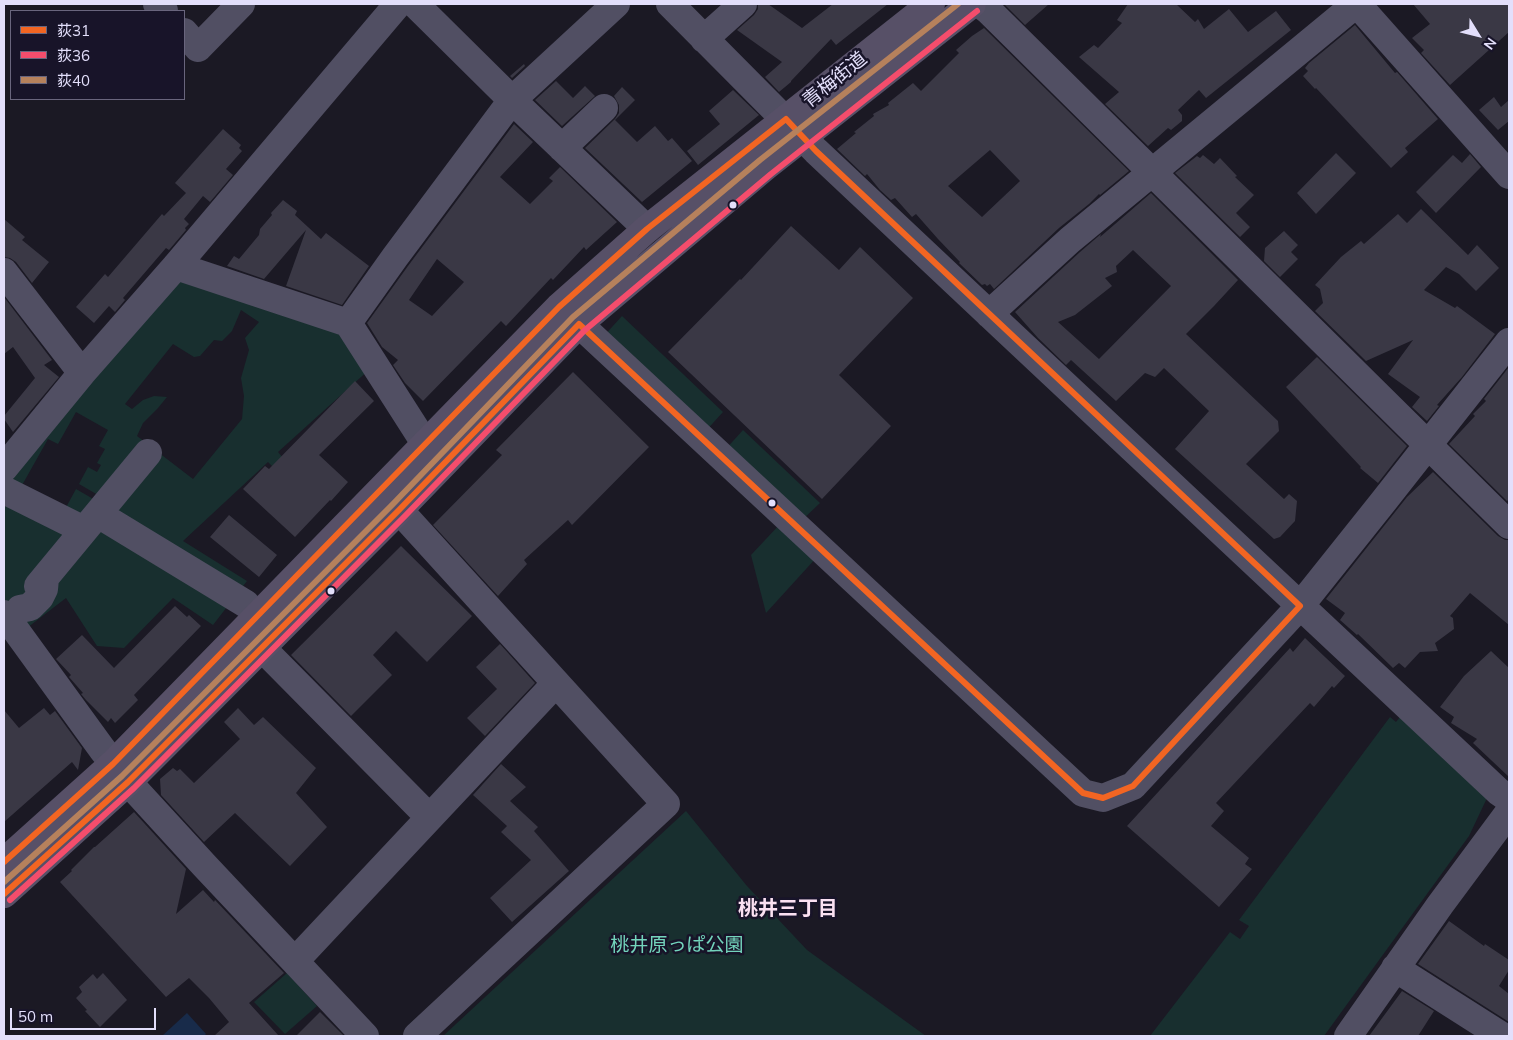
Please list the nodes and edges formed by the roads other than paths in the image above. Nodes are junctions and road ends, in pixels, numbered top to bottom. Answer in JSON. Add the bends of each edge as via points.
{"nodes":[{"id":1,"x":242,"y":4,"type":"edge"},
{"id":2,"x":398,"y":4,"type":"edge"},
{"id":3,"x":415,"y":4,"type":"edge"},
{"id":4,"x":616,"y":4,"type":"edge"},
{"id":5,"x":670,"y":4,"type":"edge"},
{"id":6,"x":743,"y":4,"type":"edge"},
{"id":7,"x":931,"y":4,"type":"edge"},
{"id":8,"x":972,"y":4,"type":"edge"},
{"id":9,"x":980,"y":4,"type":"edge"},
{"id":10,"x":1357,"y":4,"type":"edge"},
{"id":11,"x":185,"y":33,"type":"edge"},
{"id":12,"x":704,"y":39,"type":"junction"},
{"id":13,"x":512,"y":100,"type":"junction"},
{"id":14,"x":604,"y":108,"type":"dead end"},
{"id":15,"x":795,"y":128,"type":"junction"},
{"id":16,"x":562,"y":148,"type":"junction"},
{"id":17,"x":1152,"y":172,"type":"junction"},
{"id":18,"x":1509,"y":175,"type":"edge"},
{"id":19,"x":647,"y":229,"type":"junction"},
{"id":20,"x":176,"y":266,"type":"junction"},
{"id":21,"x":4,"y":272,"type":"edge"},
{"id":22,"x":989,"y":314,"type":"junction"},
{"id":23,"x":348,"y":323,"type":"junction"},
{"id":24,"x":579,"y":324,"type":"junction"},
{"id":25,"x":1509,"y":342,"type":"edge"},
{"id":26,"x":82,"y":373,"type":"junction"},
{"id":27,"x":426,"y":445,"type":"junction"},
{"id":28,"x":1428,"y":446,"type":"junction"},
{"id":29,"x":148,"y":453,"type":"dead end"},
{"id":30,"x":4,"y":468,"type":"edge"},
{"id":31,"x":4,"y":490,"type":"edge"},
{"id":32,"x":399,"y":510,"type":"junction"},
{"id":33,"x":91,"y":522,"type":"junction"},
{"id":34,"x":1509,"y":525,"type":"edge"},
{"id":35,"x":24,"y":602,"type":"edge"},
{"id":36,"x":246,"y":604,"type":"dead end"},
{"id":37,"x":1300,"y":606,"type":"junction"},
{"id":38,"x":262,"y":648,"type":"junction"},
{"id":39,"x":556,"y":683,"type":"junction"},
{"id":40,"x":120,"y":773,"type":"junction"},
{"id":41,"x":1509,"y":799,"type":"edge"},
{"id":42,"x":1509,"y":812,"type":"edge"},
{"id":43,"x":429,"y":817,"type":"junction"},
{"id":44,"x":4,"y":862,"type":"edge"},
{"id":45,"x":4,"y":894,"type":"edge"},
{"id":46,"x":295,"y":961,"type":"junction"},
{"id":47,"x":1395,"y":968,"type":"junction"},
{"id":48,"x":365,"y":1036,"type":"edge"},
{"id":49,"x":417,"y":1036,"type":"edge"},
{"id":50,"x":1348,"y":1036,"type":"edge"},
{"id":51,"x":1502,"y":1036,"type":"edge"}],
"edges":[{"from":1,"to":11,"type":"street","via":[[198,48]]},
{"from":2,"to":20,"type":"street"},
{"from":3,"to":13,"type":"street"},
{"from":4,"to":13,"type":"street"},
{"from":5,"to":12,"type":"street"},
{"from":6,"to":12,"type":"street"},
{"from":7,"to":15,"type":"main road","name":"青梅街道"},
{"from":8,"to":15,"type":"main road","name":"青梅街道"},
{"from":9,"to":17,"type":"street"},
{"from":10,"to":17,"type":"street"},
{"from":10,"to":18,"type":"street"},
{"from":12,"to":15,"type":"street"},
{"from":13,"to":16,"type":"street"},
{"from":13,"to":23,"type":"street"},
{"from":14,"to":16,"type":"street"},
{"from":15,"to":19,"type":"main road","name":"青梅街道"},
{"from":15,"to":22,"type":"street"},
{"from":15,"to":24,"type":"main road","name":"青梅街道","via":[[765,167]]},
{"from":16,"to":19,"type":"street"},
{"from":17,"to":22,"type":"street","via":[[1070,240]]},
{"from":17,"to":28,"type":"street"},
{"from":19,"to":27,"type":"main road","name":"青梅街道","via":[[559,307]]},
{"from":20,"to":23,"type":"street"},
{"from":20,"to":26,"type":"street"},
{"from":21,"to":26,"type":"street"},
{"from":22,"to":37,"type":"street"},
{"from":23,"to":27,"type":"street"},
{"from":24,"to":32,"type":"main road","name":"青梅街道"},
{"from":24,"to":37,"type":"street","via":[[1083,793],[1103,798],[1133,786]]},
{"from":25,"to":28,"type":"street"},
{"from":26,"to":30,"type":"street"},
{"from":27,"to":40,"type":"main road","name":"青梅街道"},
{"from":28,"to":34,"type":"street"},
{"from":28,"to":37,"type":"street"},
{"from":29,"to":33,"type":"street"},
{"from":31,"to":33,"type":"street"},
{"from":32,"to":38,"type":"main road","name":"青梅街道"},
{"from":32,"to":39,"type":"street"},
{"from":33,"to":35,"type":"street"},
{"from":33,"to":36,"type":"street"},
{"from":35,"to":40,"type":"street"},
{"from":37,"to":41,"type":"street"},
{"from":38,"to":40,"type":"main road","name":"青梅街道"},
{"from":38,"to":43,"type":"street"},
{"from":39,"to":43,"type":"street"},
{"from":39,"to":49,"type":"street","via":[[666,804]]},
{"from":40,"to":44,"type":"main road","name":"青梅街道"},
{"from":40,"to":45,"type":"main road","name":"青梅街道"},
{"from":40,"to":46,"type":"street"},
{"from":42,"to":47,"type":"street"},
{"from":43,"to":46,"type":"street"},
{"from":46,"to":48,"type":"street"},
{"from":47,"to":50,"type":"street"},
{"from":47,"to":51,"type":"street"}]}
